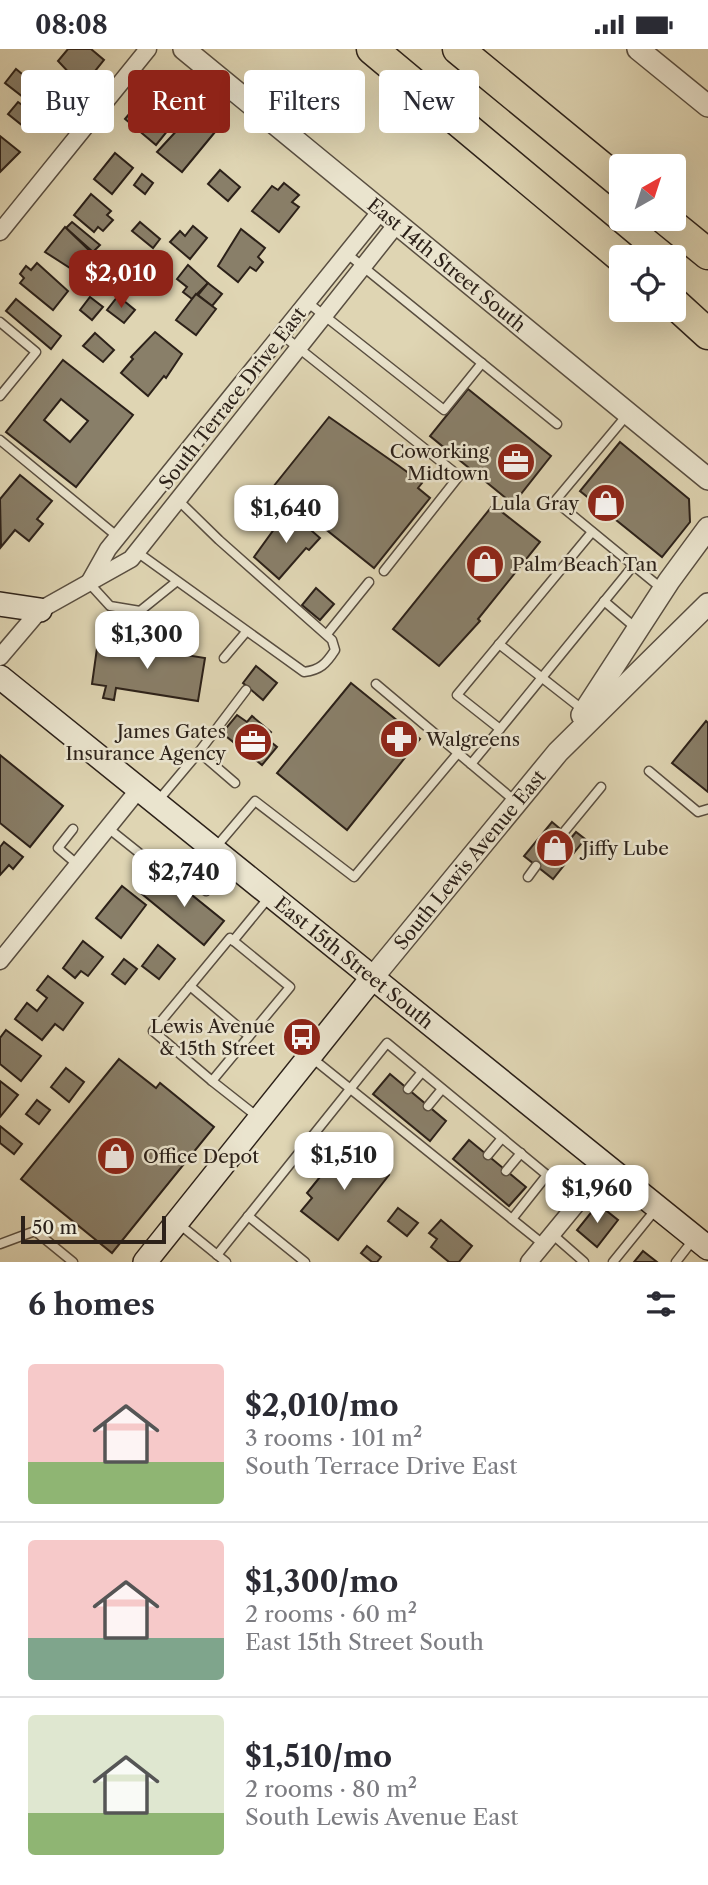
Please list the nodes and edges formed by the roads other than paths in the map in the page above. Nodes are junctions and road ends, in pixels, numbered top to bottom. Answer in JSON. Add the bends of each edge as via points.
{"nodes":[{"id":1,"x":148,"y":49,"type":"edge"},
{"id":2,"x":184,"y":49,"type":"edge"},
{"id":3,"x":372,"y":49,"type":"edge"},
{"id":4,"x":458,"y":49,"type":"edge"},
{"id":5,"x":638,"y":49,"type":"edge"},
{"id":6,"x":708,"y":106,"type":"edge"},
{"id":7,"x":609,"y":173,"type":"edge"},
{"id":8,"x":388,"y":218,"type":"junction"},
{"id":9,"x":680,"y":231,"type":"edge"},
{"id":10,"x":0,"y":232,"type":"edge"},
{"id":11,"x":609,"y":247,"type":"edge"},
{"id":12,"x":346,"y":253,"type":"junction"},
{"id":13,"x":708,"y":254,"type":"edge"},
{"id":14,"x":363,"y":267,"type":"junction"},
{"id":15,"x":307,"y":302,"type":"junction"},
{"id":16,"x":686,"y":314,"type":"edge"},
{"id":17,"x":324,"y":315,"type":"junction"},
{"id":18,"x":0,"y":322,"type":"edge"},
{"id":19,"x":281,"y":334,"type":"junction"},
{"id":20,"x":708,"y":334,"type":"edge"},
{"id":21,"x":299,"y":348,"type":"junction"},
{"id":22,"x":482,"y":363,"type":"junction"},
{"id":23,"x":0,"y":396,"type":"edge"},
{"id":24,"x":629,"y":413,"type":"junction"},
{"id":25,"x":557,"y":424,"type":"dead end"},
{"id":26,"x":0,"y":440,"type":"edge"},
{"id":27,"x":708,"y":479,"type":"edge"},
{"id":28,"x":178,"y":500,"type":"junction"},
{"id":29,"x":708,"y":528,"type":"edge"},
{"id":30,"x":592,"y":532,"type":"junction"},
{"id":31,"x":118,"y":537,"type":"junction"},
{"id":32,"x":137,"y":552,"type":"junction"},
{"id":33,"x":633,"y":566,"type":"junction"},
{"id":34,"x":384,"y":571,"type":"dead end"},
{"id":35,"x":176,"y":582,"type":"junction"},
{"id":36,"x":369,"y":582,"type":"dead end"},
{"id":37,"x":89,"y":583,"type":"junction"},
{"id":38,"x":663,"y":590,"type":"junction"},
{"id":39,"x":604,"y":601,"type":"junction"},
{"id":40,"x":0,"y":604,"type":"edge"},
{"id":41,"x":708,"y":604,"type":"edge"},
{"id":42,"x":40,"y":610,"type":"junction"},
{"id":43,"x":638,"y":629,"type":"junction"},
{"id":44,"x":246,"y":632,"type":"junction"},
{"id":45,"x":327,"y":634,"type":"junction"},
{"id":46,"x":499,"y":644,"type":"junction"},
{"id":47,"x":0,"y":657,"type":"edge"},
{"id":48,"x":224,"y":658,"type":"dead end"},
{"id":49,"x":541,"y":679,"type":"junction"},
{"id":50,"x":376,"y":684,"type":"dead end"},
{"id":51,"x":6,"y":685,"type":"edge"},
{"id":52,"x":246,"y":690,"type":"dead end"},
{"id":53,"x":585,"y":711,"type":"junction"},
{"id":54,"x":500,"y":729,"type":"junction"},
{"id":55,"x":199,"y":752,"type":"junction"},
{"id":56,"x":558,"y":752,"type":"junction"},
{"id":57,"x":458,"y":753,"type":"junction"},
{"id":58,"x":471,"y":764,"type":"junction"},
{"id":59,"x":649,"y":771,"type":"dead end"},
{"id":60,"x":235,"y":783,"type":"dead end"},
{"id":61,"x":601,"y":787,"type":"dead end"},
{"id":62,"x":148,"y":796,"type":"junction"},
{"id":63,"x":517,"y":802,"type":"junction"},
{"id":64,"x":708,"y":809,"type":"edge"},
{"id":65,"x":108,"y":828,"type":"junction"},
{"id":66,"x":73,"y":829,"type":"dead end"},
{"id":67,"x":564,"y":832,"type":"dead end"},
{"id":68,"x":222,"y":855,"type":"junction"},
{"id":69,"x":78,"y":865,"type":"junction"},
{"id":70,"x":536,"y":866,"type":"dead end"},
{"id":71,"x":528,"y":877,"type":"dead end"},
{"id":72,"x":272,"y":894,"type":"junction"},
{"id":73,"x":233,"y":941,"type":"junction"},
{"id":74,"x":0,"y":961,"type":"edge"},
{"id":75,"x":373,"y":977,"type":"junction"},
{"id":76,"x":190,"y":986,"type":"junction"},
{"id":77,"x":249,"y":1036,"type":"junction"},
{"id":78,"x":310,"y":1056,"type":"junction"},
{"id":79,"x":422,"y":1072,"type":"junction"},
{"id":80,"x":212,"y":1081,"type":"junction"},
{"id":81,"x":350,"y":1089,"type":"junction"},
{"id":82,"x":408,"y":1089,"type":"dead end"},
{"id":83,"x":442,"y":1089,"type":"junction"},
{"id":84,"x":428,"y":1106,"type":"dead end"},
{"id":85,"x":392,"y":1109,"type":"dead end"},
{"id":86,"x":385,"y":1117,"type":"junction"},
{"id":87,"x":260,"y":1119,"type":"junction"},
{"id":88,"x":411,"y":1125,"type":"dead end"},
{"id":89,"x":405,"y":1133,"type":"junction"},
{"id":90,"x":502,"y":1137,"type":"junction"},
{"id":91,"x":521,"y":1153,"type":"junction"},
{"id":92,"x":488,"y":1155,"type":"dead end"},
{"id":93,"x":608,"y":1166,"type":"junction"},
{"id":94,"x":506,"y":1171,"type":"dead end"},
{"id":95,"x":658,"y":1207,"type":"junction"},
{"id":96,"x":248,"y":1216,"type":"junction"},
{"id":97,"x":512,"y":1219,"type":"junction"},
{"id":98,"x":177,"y":1223,"type":"junction"},
{"id":99,"x":547,"y":1239,"type":"junction"},
{"id":100,"x":702,"y":1243,"type":"edge"},
{"id":101,"x":0,"y":1244,"type":"edge"},
{"id":102,"x":217,"y":1255,"type":"junction"},
{"id":103,"x":72,"y":1262,"type":"edge"},
{"id":104,"x":145,"y":1262,"type":"edge"},
{"id":105,"x":226,"y":1262,"type":"edge"},
{"id":106,"x":305,"y":1262,"type":"edge"},
{"id":107,"x":529,"y":1262,"type":"edge"},
{"id":108,"x":584,"y":1262,"type":"edge"},
{"id":109,"x":613,"y":1262,"type":"edge"},
{"id":110,"x":676,"y":1262,"type":"edge"}],
"edges":[{"from":1,"to":10,"type":"street"},
{"from":2,"to":8,"type":"street","name":"East 14th Street South"},
{"from":3,"to":11,"type":"highway"},
{"from":4,"to":7,"type":"highway"},
{"from":5,"to":6,"type":"street"},
{"from":8,"to":12,"type":"street","name":"South Terrace Drive East"},
{"from":8,"to":14,"type":"street","name":"South Terrace Drive East"},
{"from":8,"to":24,"type":"street","name":"East 14th Street South"},
{"from":9,"to":13,"type":"highway"},
{"from":12,"to":14,"type":"lane"},
{"from":12,"to":15,"type":"street","name":"South Terrace Drive East"},
{"from":14,"to":17,"type":"street","name":"South Terrace Drive East"},
{"from":14,"to":22,"type":"lane"},
{"from":15,"to":17,"type":"lane"},
{"from":15,"to":19,"type":"street","name":"South Terrace Drive East"},
{"from":16,"to":20,"type":"highway"},
{"from":17,"to":21,"type":"street","name":"South Terrace Drive East"},
{"from":17,"to":22,"type":"lane","via":[[444,410]]},
{"from":18,"to":23,"type":"lane","via":[[36,352]]},
{"from":19,"to":21,"type":"lane"},
{"from":19,"to":31,"type":"street","name":"South Terrace Drive East"},
{"from":21,"to":28,"type":"street","name":"South Terrace Drive East"},
{"from":21,"to":34,"type":"lane","via":[[459,476]]},
{"from":22,"to":25,"type":"lane"},
{"from":24,"to":27,"type":"street","name":"East 14th Street South"},
{"from":24,"to":30,"type":"lane","via":[[555,501]]},
{"from":26,"to":31,"type":"lane"},
{"from":28,"to":32,"type":"street","name":"South Terrace Drive East"},
{"from":28,"to":45,"type":"lane"},
{"from":29,"to":38,"type":"street","name":"South Lewis Avenue East"},
{"from":30,"to":33,"type":"lane"},
{"from":30,"to":46,"type":"lane"},
{"from":31,"to":37,"type":"street","name":"South Terrace Drive East"},
{"from":32,"to":35,"type":"lane"},
{"from":32,"to":37,"type":"street","name":"South Terrace Drive East"},
{"from":33,"to":38,"type":"lane"},
{"from":33,"to":39,"type":"lane"},
{"from":35,"to":37,"type":"lane","via":[[141,611],[110,606]]},
{"from":35,"to":44,"type":"lane"},
{"from":36,"to":45,"type":"lane"},
{"from":37,"to":42,"type":"street","name":"South Terrace Drive East"},
{"from":38,"to":43,"type":"street","name":"South Lewis Avenue East"},
{"from":39,"to":43,"type":"lane"},
{"from":39,"to":49,"type":"lane"},
{"from":40,"to":42,"type":"main road"},
{"from":41,"to":56,"type":"street","name":"South Lewis Avenue East"},
{"from":42,"to":47,"type":"street","name":"South Terrace Drive East"},
{"from":43,"to":53,"type":"street","name":"South Lewis Avenue East"},
{"from":44,"to":45,"type":"lane","via":[[304,672],[318,670],[335,650]]},
{"from":44,"to":48,"type":"lane"},
{"from":46,"to":49,"type":"lane"},
{"from":46,"to":54,"type":"lane","via":[[457,695]]},
{"from":49,"to":53,"type":"lane"},
{"from":49,"to":54,"type":"lane"},
{"from":50,"to":57,"type":"lane"},
{"from":51,"to":62,"type":"main road","name":"East 15th Street South"},
{"from":52,"to":55,"type":"lane"},
{"from":53,"to":56,"type":"street","name":"South Lewis Avenue East"},
{"from":54,"to":58,"type":"lane"},
{"from":55,"to":60,"type":"lane"},
{"from":55,"to":62,"type":"lane"},
{"from":56,"to":63,"type":"street","name":"South Lewis Avenue East"},
{"from":57,"to":58,"type":"lane"},
{"from":57,"to":68,"type":"lane","via":[[354,877],[255,801]]},
{"from":58,"to":63,"type":"lane"},
{"from":59,"to":64,"type":"lane","via":[[698,811]]},
{"from":61,"to":67,"type":"lane"},
{"from":62,"to":65,"type":"street"},
{"from":62,"to":68,"type":"main road","name":"East 15th Street South"},
{"from":63,"to":75,"type":"street","name":"South Lewis Avenue East"},
{"from":65,"to":68,"type":"lane","via":[[158,869],[181,871],[206,891]]},
{"from":65,"to":69,"type":"street"},
{"from":66,"to":69,"type":"lane","via":[[58,848]]},
{"from":68,"to":72,"type":"main road","name":"East 15th Street South"},
{"from":69,"to":74,"type":"street"},
{"from":70,"to":71,"type":"lane"},
{"from":72,"to":73,"type":"lane"},
{"from":72,"to":75,"type":"main road","name":"East 15th Street South"},
{"from":73,"to":76,"type":"lane","via":[[230,938]]},
{"from":73,"to":77,"type":"lane","via":[[290,987]]},
{"from":75,"to":78,"type":"main road","name":"South Lewis Avenue East"},
{"from":75,"to":93,"type":"main road","name":"East 15th Street South"},
{"from":76,"to":77,"type":"lane"},
{"from":76,"to":80,"type":"lane","via":[[153,1031]]},
{"from":77,"to":80,"type":"lane"},
{"from":78,"to":81,"type":"lane"},
{"from":78,"to":87,"type":"main road","name":"South Lewis Avenue East"},
{"from":79,"to":81,"type":"lane","via":[[387,1043]]},
{"from":79,"to":82,"type":"lane"},
{"from":79,"to":83,"type":"lane"},
{"from":80,"to":87,"type":"lane"},
{"from":81,"to":86,"type":"lane"},
{"from":81,"to":96,"type":"lane"},
{"from":83,"to":84,"type":"lane"},
{"from":83,"to":90,"type":"lane"},
{"from":85,"to":86,"type":"lane"},
{"from":86,"to":89,"type":"lane"},
{"from":87,"to":98,"type":"main road","name":"South Lewis Avenue East"},
{"from":88,"to":89,"type":"lane"},
{"from":89,"to":97,"type":"lane","via":[[468,1178]]},
{"from":90,"to":91,"type":"lane"},
{"from":90,"to":92,"type":"lane"},
{"from":91,"to":94,"type":"lane"},
{"from":91,"to":97,"type":"lane","via":[[547,1175]]},
{"from":93,"to":95,"type":"main road","name":"East 15th Street South"},
{"from":93,"to":99,"type":"street"},
{"from":95,"to":100,"type":"main road","name":"East 15th Street South"},
{"from":95,"to":109,"type":"lane"},
{"from":96,"to":102,"type":"lane"},
{"from":96,"to":106,"type":"lane"},
{"from":97,"to":99,"type":"lane"},
{"from":98,"to":102,"type":"lane"},
{"from":98,"to":104,"type":"main road","name":"South Lewis Avenue East"},
{"from":99,"to":107,"type":"street"},
{"from":99,"to":108,"type":"lane"},
{"from":100,"to":110,"type":"lane"},
{"from":101,"to":103,"type":"lane","via":[[35,1231]]},
{"from":102,"to":105,"type":"lane"}]}
